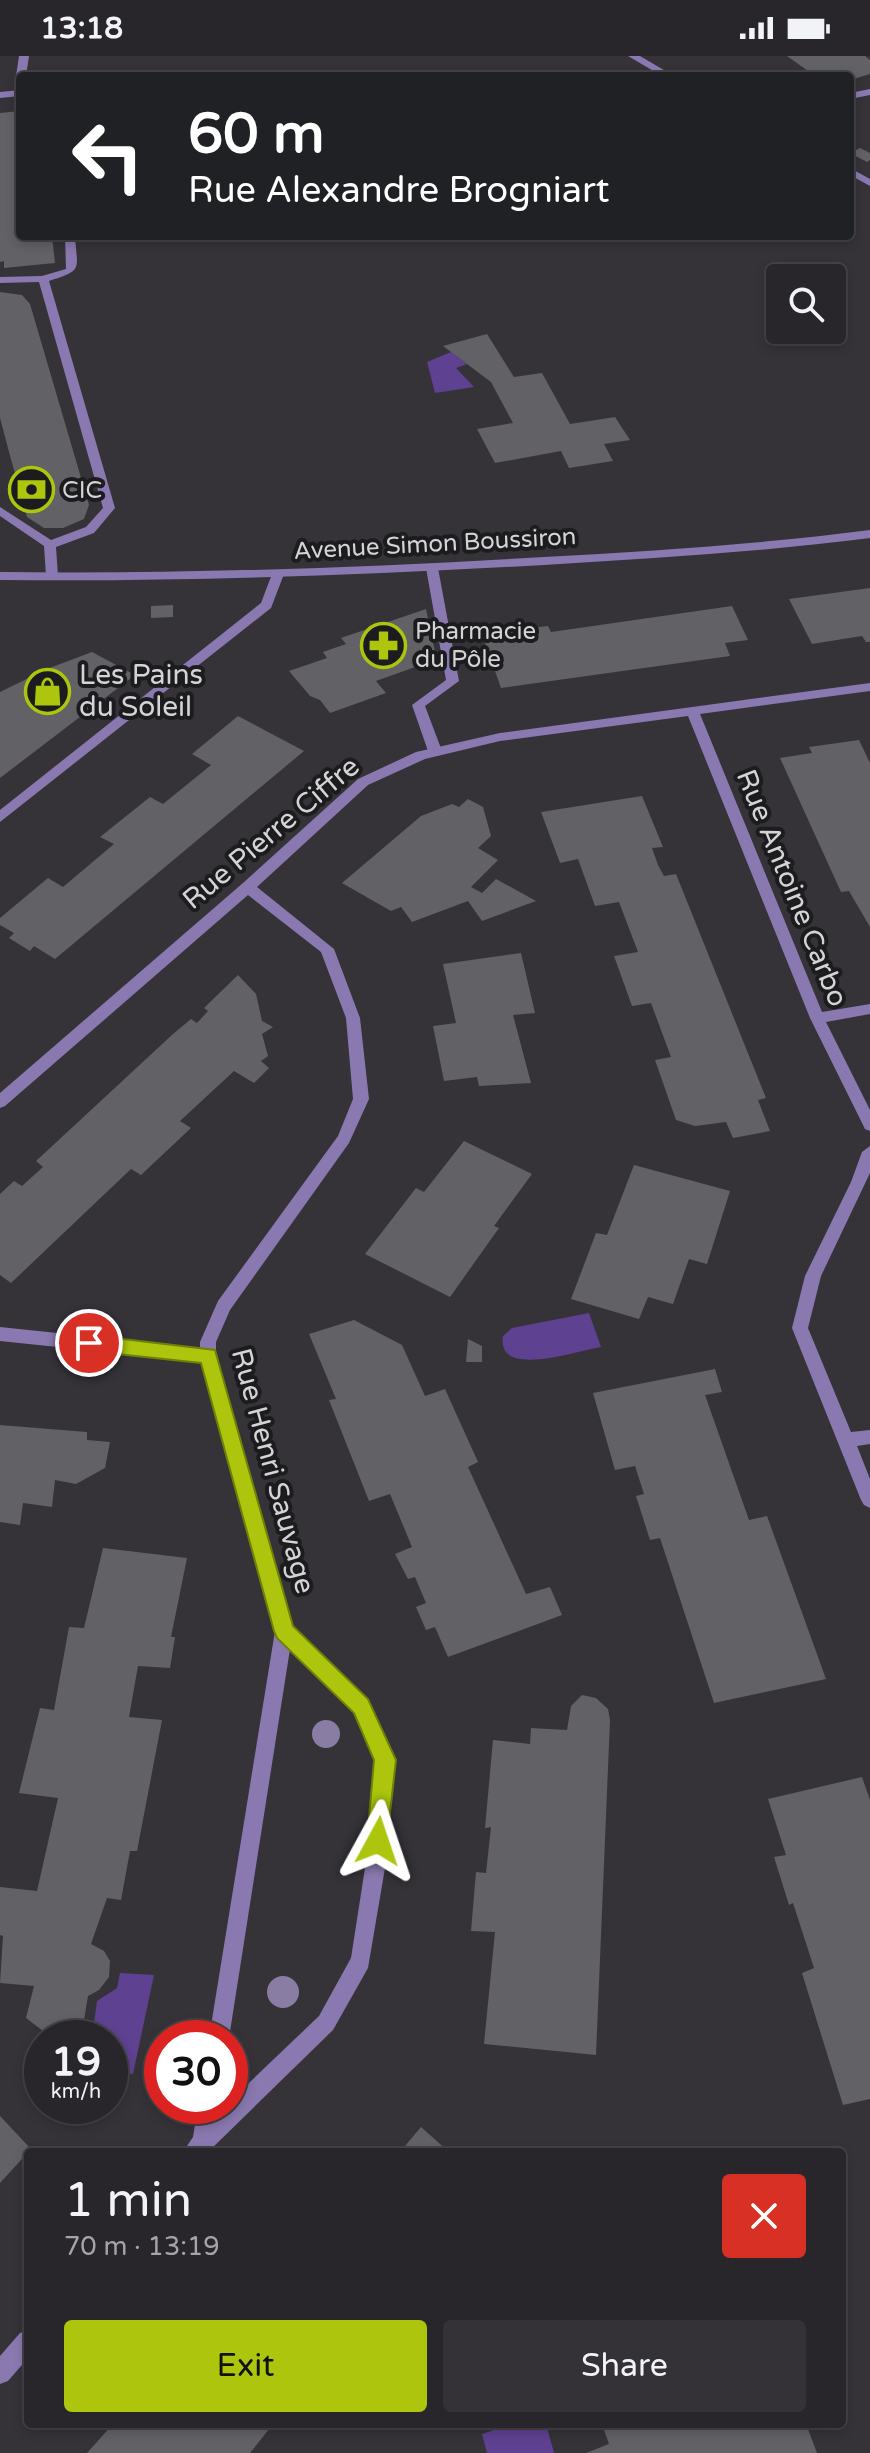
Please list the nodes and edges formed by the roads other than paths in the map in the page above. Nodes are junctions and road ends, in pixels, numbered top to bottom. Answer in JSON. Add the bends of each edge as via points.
{"nodes":[{"id":1,"x":633,"y":56,"type":"edge"},
{"id":2,"x":662,"y":72,"type":"edge"},
{"id":3,"x":70,"y":240,"type":"edge"},
{"id":4,"x":43,"y":279,"type":"junction"},
{"id":5,"x":0,"y":280,"type":"edge"},
{"id":6,"x":0,"y":511,"type":"edge"},
{"id":7,"x":870,"y":534,"type":"edge"},
{"id":8,"x":50,"y":545,"type":"junction"},
{"id":9,"x":432,"y":568,"type":"junction"},
{"id":10,"x":278,"y":574,"type":"junction"},
{"id":11,"x":1,"y":576,"type":"edge"},
{"id":12,"x":52,"y":576,"type":"junction"},
{"id":13,"x":870,"y":687,"type":"edge"},
{"id":14,"x":692,"y":711,"type":"junction"},
{"id":15,"x":435,"y":751,"type":"junction"},
{"id":16,"x":0,"y":817,"type":"edge"},
{"id":17,"x":248,"y":887,"type":"junction"},
{"id":18,"x":870,"y":1009,"type":"edge"},
{"id":19,"x":817,"y":1018,"type":"junction"},
{"id":20,"x":0,"y":1102,"type":"edge"},
{"id":21,"x":870,"y":1125,"type":"edge"},
{"id":22,"x":870,"y":1152,"type":"edge"},
{"id":23,"x":0,"y":1334,"type":"edge"},
{"id":24,"x":208,"y":1356,"type":"junction"},
{"id":25,"x":870,"y":1437,"type":"edge"},
{"id":26,"x":848,"y":1440,"type":"junction"},
{"id":27,"x":870,"y":1500,"type":"edge"},
{"id":28,"x":284,"y":1631,"type":"junction"},
{"id":29,"x":222,"y":2020,"type":"edge"},
{"id":30,"x":204,"y":2124,"type":"edge"},
{"id":31,"x":198,"y":2147,"type":"edge"},
{"id":32,"x":24,"y":2346,"type":"edge"},
{"id":33,"x":0,"y":2373,"type":"edge"}],
"edges":[{"from":1,"to":2,"type":"street"},
{"from":3,"to":4,"type":"street","via":[[70,271]]},
{"from":4,"to":5,"type":"street"},
{"from":4,"to":8,"type":"street","via":[[109,508],[90,530]]},
{"from":6,"to":8,"type":"street"},
{"from":7,"to":9,"type":"street","name":"Avenue Simon Boussiron","via":[[771,547]]},
{"from":8,"to":12,"type":"street"},
{"from":9,"to":10,"type":"street","name":"Avenue Simon Boussiron"},
{"from":9,"to":15,"type":"street","via":[[453,681],[418,705]]},
{"from":10,"to":12,"type":"street","name":"Avenue Simon Boussiron"},
{"from":10,"to":16,"type":"street","via":[[267,605]]},
{"from":11,"to":12,"type":"street","name":"Avenue Simon Boussiron"},
{"from":13,"to":14,"type":"street","name":"Rue Pierre Ciffre"},
{"from":14,"to":15,"type":"street","name":"Rue Pierre Ciffre"},
{"from":14,"to":19,"type":"street","name":"Rue Antoine Carbo"},
{"from":15,"to":17,"type":"street","name":"Rue Pierre Ciffre","via":[[363,782]]},
{"from":17,"to":20,"type":"street","name":"Rue Pierre Ciffre"},
{"from":17,"to":24,"type":"street","name":"Rue Henri Sauvage","via":[[327,949],[353,1018],[361,1099],[344,1139],[224,1306],[208,1342]]},
{"from":18,"to":19,"type":"street"},
{"from":19,"to":21,"type":"street","name":"Rue Antoine Carbo"},
{"from":22,"to":26,"type":"street","via":[[813,1276],[800,1328]]},
{"from":23,"to":24,"type":"street"},
{"from":24,"to":28,"type":"street","name":"Rue Henri Sauvage"},
{"from":25,"to":26,"type":"street"},
{"from":26,"to":27,"type":"street"},
{"from":28,"to":29,"type":"street","name":"Rue Henri Sauvage"},
{"from":28,"to":31,"type":"street","name":"Rue Henri Sauvage","via":[[361,1706],[385,1760],[361,1961],[326,2023]]},
{"from":30,"to":31,"type":"street","name":"Rue Henri Sauvage"},
{"from":32,"to":33,"type":"street"}]}
